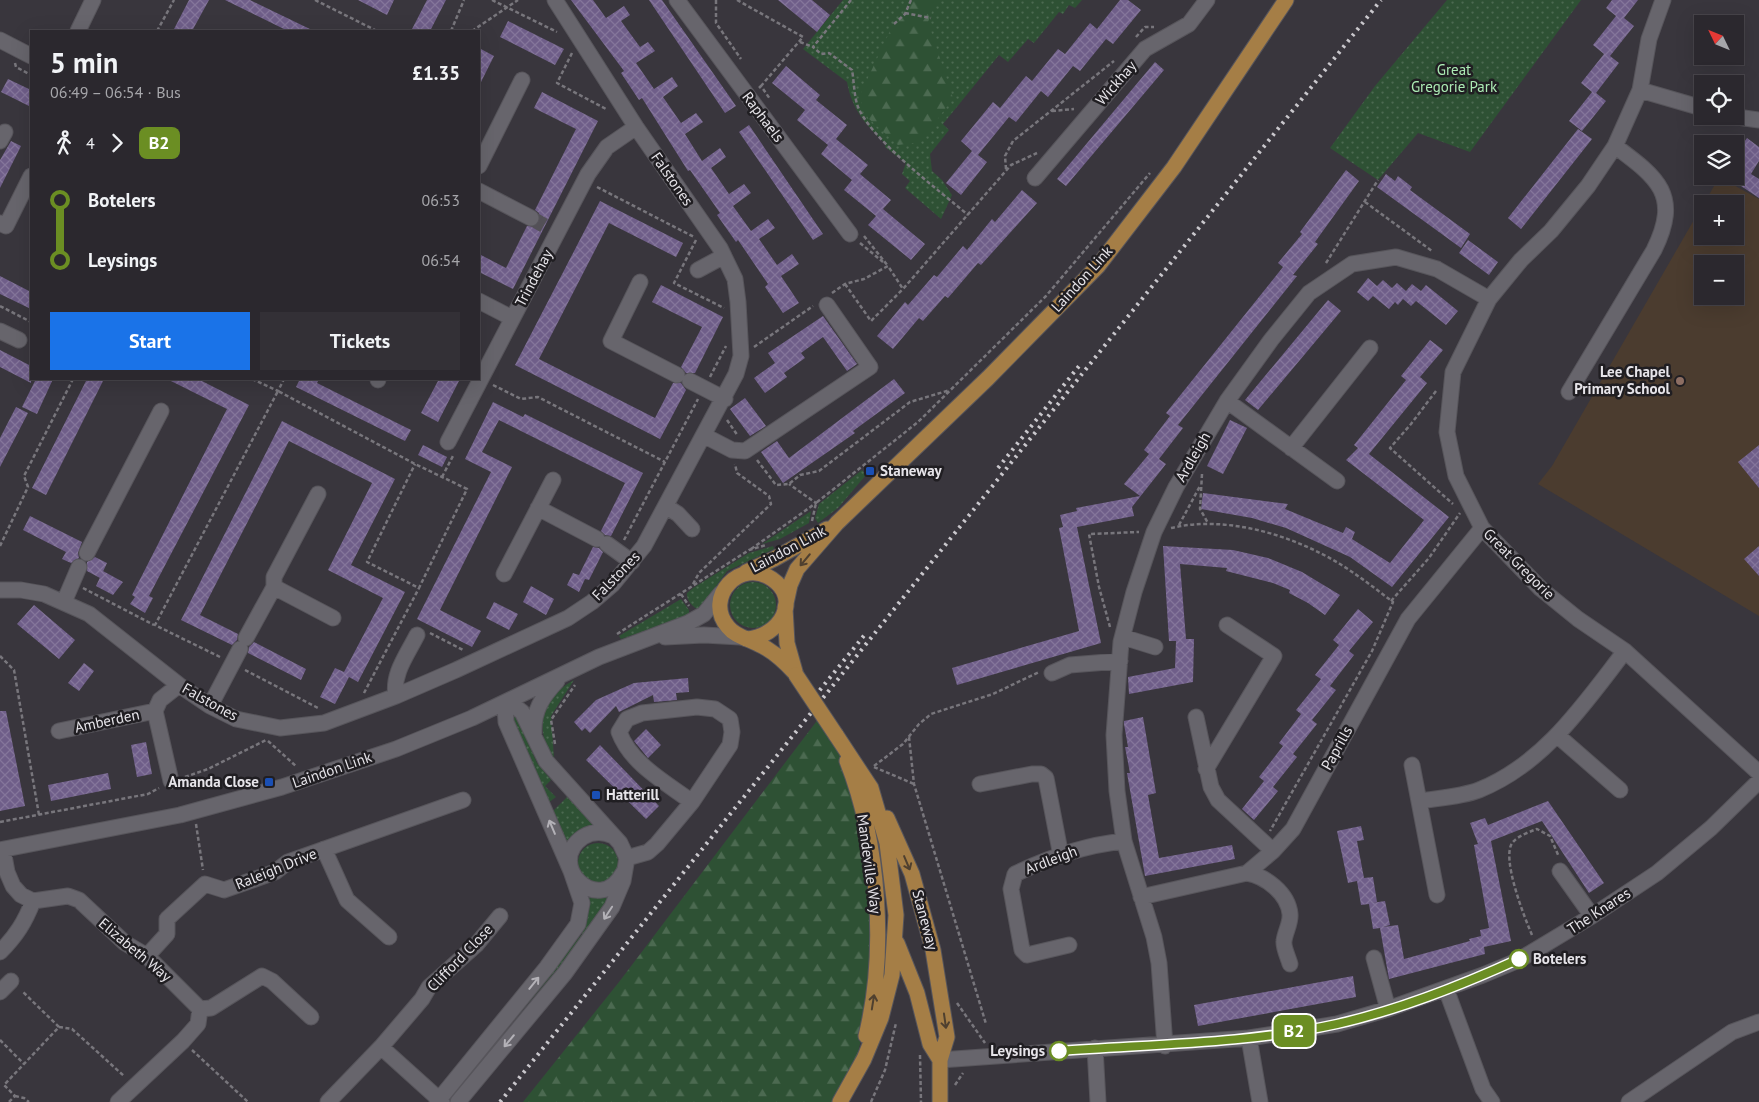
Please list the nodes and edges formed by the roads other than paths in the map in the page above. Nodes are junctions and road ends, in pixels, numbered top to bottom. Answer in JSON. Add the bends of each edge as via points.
{"nodes":[{"id":1,"x":93,"y":0,"type":"edge"},
{"id":2,"x":555,"y":0,"type":"edge"},
{"id":3,"x":677,"y":0,"type":"edge"},
{"id":4,"x":1207,"y":0,"type":"edge"},
{"id":5,"x":1286,"y":0,"type":"edge"},
{"id":6,"x":1663,"y":0,"type":"edge"},
{"id":7,"x":78,"y":30,"type":"edge"},
{"id":8,"x":0,"y":40,"type":"edge"},
{"id":9,"x":30,"y":55,"type":"edge"},
{"id":10,"x":522,"y":80,"type":"dead end"},
{"id":11,"x":1640,"y":90,"type":"junction"},
{"id":12,"x":1694,"y":106,"type":"edge"},
{"id":13,"x":1744,"y":118,"type":"edge"},
{"id":14,"x":1759,"y":120,"type":"edge"},
{"id":15,"x":636,"y":127,"type":"junction"},
{"id":16,"x":1615,"y":146,"type":"junction"},
{"id":17,"x":480,"y":164,"type":"edge"},
{"id":18,"x":30,"y":178,"type":"edge"},
{"id":19,"x":1035,"y":178,"type":"dead end"},
{"id":20,"x":480,"y":192,"type":"edge"},
{"id":21,"x":531,"y":218,"type":"tunnel mouth"},
{"id":22,"x":0,"y":223,"type":"edge"},
{"id":23,"x":856,"y":233,"type":"road end"},
{"id":24,"x":720,"y":258,"type":"junction"},
{"id":25,"x":698,"y":270,"type":"dead end"},
{"id":26,"x":640,"y":282,"type":"dead end"},
{"id":27,"x":1489,"y":299,"type":"junction"},
{"id":28,"x":480,"y":301,"type":"edge"},
{"id":29,"x":825,"y":301,"type":"road end"},
{"id":30,"x":512,"y":318,"type":"junction"},
{"id":31,"x":1370,"y":348,"type":"dead end"},
{"id":32,"x":1569,"y":392,"type":"dead end"},
{"id":33,"x":724,"y":399,"type":"junction"},
{"id":34,"x":1227,"y":401,"type":"junction"},
{"id":35,"x":161,"y":411,"type":"dead end"},
{"id":36,"x":705,"y":436,"type":"junction"},
{"id":37,"x":448,"y":442,"type":"dead end"},
{"id":38,"x":1291,"y":448,"type":"junction"},
{"id":39,"x":553,"y":480,"type":"dead end"},
{"id":40,"x":1337,"y":481,"type":"dead end"},
{"id":41,"x":318,"y":494,"type":"dead end"},
{"id":42,"x":667,"y":507,"type":"junction"},
{"id":43,"x":538,"y":508,"type":"junction"},
{"id":44,"x":837,"y":523,"type":"junction"},
{"id":45,"x":1482,"y":528,"type":"junction"},
{"id":46,"x":692,"y":529,"type":"dead end"},
{"id":47,"x":87,"y":553,"type":"dead end"},
{"id":48,"x":632,"y":562,"type":"junction"},
{"id":49,"x":79,"y":567,"type":"dead end"},
{"id":50,"x":504,"y":574,"type":"dead end"},
{"id":51,"x":738,"y":575,"type":"junction"},
{"id":52,"x":274,"y":587,"type":"junction"},
{"id":53,"x":0,"y":590,"type":"edge"},
{"id":54,"x":721,"y":593,"type":"junction"},
{"id":55,"x":64,"y":602,"type":"junction"},
{"id":56,"x":786,"y":608,"type":"junction"},
{"id":57,"x":333,"y":618,"type":"dead end"},
{"id":58,"x":1227,"y":625,"type":"dead end"},
{"id":59,"x":423,"y":634,"type":"road end"},
{"id":60,"x":1116,"y":636,"type":"junction"},
{"id":61,"x":648,"y":638,"type":"junction"},
{"id":62,"x":743,"y":638,"type":"junction"},
{"id":63,"x":1155,"y":646,"type":"dead end"},
{"id":64,"x":1625,"y":650,"type":"junction"},
{"id":65,"x":1120,"y":661,"type":"junction"},
{"id":66,"x":1049,"y":671,"type":"road end"},
{"id":67,"x":796,"y":675,"type":"junction"},
{"id":68,"x":574,"y":676,"type":"junction"},
{"id":69,"x":179,"y":685,"type":"junction"},
{"id":70,"x":396,"y":696,"type":"junction"},
{"id":71,"x":508,"y":701,"type":"junction"},
{"id":72,"x":210,"y":706,"type":"junction"},
{"id":73,"x":155,"y":712,"type":"junction"},
{"id":74,"x":1196,"y":717,"type":"dead end"},
{"id":75,"x":472,"y":718,"type":"junction"},
{"id":76,"x":59,"y":731,"type":"dead end"},
{"id":77,"x":510,"y":734,"type":"junction"},
{"id":78,"x":836,"y":736,"type":"junction"},
{"id":79,"x":1558,"y":736,"type":"junction"},
{"id":80,"x":538,"y":747,"type":"junction"},
{"id":81,"x":1412,"y":765,"type":"dead end"},
{"id":82,"x":1206,"y":768,"type":"junction"},
{"id":83,"x":1759,"y":774,"type":"edge"},
{"id":84,"x":171,"y":781,"type":"road end"},
{"id":85,"x":1759,"y":782,"type":"edge"},
{"id":86,"x":980,"y":784,"type":"dead end"},
{"id":87,"x":871,"y":788,"type":"junction"},
{"id":88,"x":1620,"y":790,"type":"dead end"},
{"id":89,"x":464,"y":800,"type":"dead end"},
{"id":90,"x":1419,"y":801,"type":"junction"},
{"id":91,"x":692,"y":802,"type":"junction"},
{"id":92,"x":613,"y":836,"type":"junction"},
{"id":93,"x":1124,"y":841,"type":"junction"},
{"id":94,"x":1268,"y":847,"type":"junction"},
{"id":95,"x":324,"y":849,"type":"junction"},
{"id":96,"x":1,"y":850,"type":"edge"},
{"id":97,"x":1061,"y":856,"type":"junction"},
{"id":98,"x":627,"y":863,"type":"junction"},
{"id":99,"x":1561,"y":867,"type":"road end"},
{"id":100,"x":571,"y":871,"type":"junction"},
{"id":101,"x":1247,"y":873,"type":"junction"},
{"id":102,"x":875,"y":886,"type":"junction"},
{"id":103,"x":1437,"y":895,"type":"dead end"},
{"id":104,"x":1141,"y":897,"type":"junction"},
{"id":105,"x":33,"y":901,"type":"junction"},
{"id":106,"x":500,"y":916,"type":"dead end"},
{"id":107,"x":1592,"y":916,"type":"junction"},
{"id":108,"x":389,"y":937,"type":"dead end"},
{"id":109,"x":895,"y":940,"type":"junction"},
{"id":110,"x":1070,"y":945,"type":"dead end"},
{"id":111,"x":0,"y":952,"type":"edge"},
{"id":112,"x":147,"y":956,"type":"junction"},
{"id":113,"x":1374,"y":958,"type":"dead end"},
{"id":114,"x":1290,"y":964,"type":"dead end"},
{"id":115,"x":11,"y":981,"type":"road end"},
{"id":116,"x":1446,"y":989,"type":"junction"},
{"id":117,"x":0,"y":992,"type":"edge"},
{"id":118,"x":200,"y":1009,"type":"junction"},
{"id":119,"x":1388,"y":1009,"type":"junction"},
{"id":120,"x":312,"y":1017,"type":"dead end"},
{"id":121,"x":1759,"y":1022,"type":"edge"},
{"id":122,"x":1249,"y":1038,"type":"junction"},
{"id":123,"x":1164,"y":1046,"type":"junction"},
{"id":124,"x":381,"y":1047,"type":"junction"},
{"id":125,"x":1095,"y":1048,"type":"junction"},
{"id":126,"x":940,"y":1060,"type":"junction"},
{"id":127,"x":851,"y":1082,"type":"junction"},
{"id":128,"x":439,"y":1101,"type":"edge"},
{"id":129,"x":118,"y":1102,"type":"edge"},
{"id":130,"x":328,"y":1102,"type":"edge"},
{"id":131,"x":458,"y":1102,"type":"edge"},
{"id":132,"x":840,"y":1102,"type":"edge"},
{"id":133,"x":940,"y":1102,"type":"edge"},
{"id":134,"x":1098,"y":1102,"type":"edge"},
{"id":135,"x":1260,"y":1102,"type":"edge"},
{"id":136,"x":1492,"y":1102,"type":"edge"},
{"id":137,"x":1629,"y":1102,"type":"edge"}],
"edges":[{"from":1,"to":7,"type":"street"},
{"from":2,"to":15,"type":"street","name":"Falstones"},
{"from":3,"to":23,"type":"street","name":"Raphaels"},
{"from":4,"to":19,"type":"street","name":"Wickhay","via":[[1189,24],[1145,49]]},
{"from":5,"to":44,"type":"main road","name":"Laindon Link","via":[[1174,167],[1098,266],[988,378]]},
{"from":6,"to":11,"type":"street","name":"Great Gregorie","via":[[1649,39]]},
{"from":8,"to":9,"type":"street"},
{"from":10,"to":17,"type":"street"},
{"from":11,"to":12,"type":"street"},
{"from":11,"to":16,"type":"street","name":"Great Gregorie"},
{"from":13,"to":14,"type":"street"},
{"from":15,"to":24,"type":"street","name":"Falstones"},
{"from":15,"to":30,"type":"street","name":"Trindehay","via":[[607,147],[551,229]]},
{"from":16,"to":27,"type":"street","name":"Great Gregorie","via":[[1551,231],[1521,260]]},
{"from":16,"to":32,"type":"street","via":[[1649,172],[1659,187],[1666,204],[1664,230]]},
{"from":18,"to":22,"type":"street","via":[[6,226]]},
{"from":20,"to":21,"type":"street"},
{"from":24,"to":25,"type":"street"},
{"from":24,"to":33,"type":"street","name":"Falstones","via":[[735,280],[741,356]]},
{"from":26,"to":33,"type":"street","via":[[611,341]]},
{"from":27,"to":34,"type":"street","name":"Ardleigh","via":[[1437,269],[1396,257],[1352,264],[1309,293]]},
{"from":27,"to":45,"type":"street","name":"Great Gregorie","via":[[1452,372],[1447,432],[1456,476]]},
{"from":28,"to":30,"type":"street"},
{"from":29,"to":36,"type":"street","via":[[870,367],[748,450],[732,450]]},
{"from":30,"to":37,"type":"street","name":"Trindehay"},
{"from":31,"to":38,"type":"street"},
{"from":33,"to":36,"type":"street","name":"Falstones"},
{"from":34,"to":38,"type":"street"},
{"from":34,"to":60,"type":"street","name":"Ardleigh","via":[[1176,487],[1154,532]]},
{"from":35,"to":47,"type":"street"},
{"from":36,"to":42,"type":"street","name":"Falstones"},
{"from":38,"to":40,"type":"street"},
{"from":39,"to":43,"type":"street"},
{"from":41,"to":52,"type":"street","via":[[274,577]]},
{"from":42,"to":46,"type":"street"},
{"from":42,"to":48,"type":"street","name":"Falstones"},
{"from":43,"to":48,"type":"street","via":[[607,544]]},
{"from":43,"to":50,"type":"street"},
{"from":44,"to":51,"type":"main road","name":"Laindon Link","via":[[774,559]]},
{"from":44,"to":56,"type":"main road","name":"Laindon Link","one_way":true,"via":[[793,576]]},
{"from":45,"to":64,"type":"street","name":"Great Gregorie","via":[[1541,589],[1578,619]]},
{"from":45,"to":94,"type":"street","name":"Paprills","via":[[1408,619],[1293,829]]},
{"from":48,"to":70,"type":"street","name":"Falstones","via":[[613,584],[568,618]]},
{"from":49,"to":55,"type":"street"},
{"from":51,"to":54,"type":"main road"},
{"from":51,"to":56,"type":"main road","via":[[758,573],[774,580],[784,596]]},
{"from":52,"to":57,"type":"street"},
{"from":52,"to":72,"type":"street"},
{"from":53,"to":55,"type":"street","name":"Falstones","via":[[28,591]]},
{"from":54,"to":61,"type":"street","name":"Laindon Link","via":[[713,605],[696,619]]},
{"from":54,"to":62,"type":"main road","via":[[723,620]]},
{"from":55,"to":69,"type":"street","name":"Falstones","via":[[89,614]]},
{"from":56,"to":62,"type":"main road","via":[[772,632],[756,638]]},
{"from":56,"to":67,"type":"main road","name":"Mandeville Way","via":[[787,643]]},
{"from":58,"to":82,"type":"street","via":[[1274,656]]},
{"from":59,"to":70,"type":"street","via":[[397,674]]},
{"from":60,"to":63,"type":"street"},
{"from":60,"to":65,"type":"street","name":"Ardleigh"},
{"from":61,"to":62,"type":"street","name":"Laindon Link","via":[[704,635]]},
{"from":61,"to":68,"type":"street","name":"Laindon Link"},
{"from":62,"to":67,"type":"main road","name":"Mandeville Way","via":[[778,656]]},
{"from":64,"to":79,"type":"street"},
{"from":64,"to":83,"type":"street","name":"Great Gregorie"},
{"from":65,"to":66,"type":"street","via":[[1070,665]]},
{"from":65,"to":93,"type":"street","name":"Ardleigh","via":[[1114,735]]},
{"from":67,"to":78,"type":"main road","name":"Mandeville Way","bridge":true},
{"from":68,"to":71,"type":"street","name":"Laindon Link"},
{"from":68,"to":80,"type":"street","via":[[545,693],[535,714],[534,734]]},
{"from":69,"to":72,"type":"street","name":"Falstones"},
{"from":69,"to":73,"type":"street","name":"Amberden","via":[[160,700]]},
{"from":70,"to":72,"type":"street","name":"Falstones","via":[[324,723],[280,728],[236,719]]},
{"from":71,"to":75,"type":"street","name":"Laindon Link"},
{"from":71,"to":77,"type":"street","via":[[504,712]]},
{"from":71,"to":80,"type":"street","via":[[522,712]]},
{"from":73,"to":76,"type":"street","name":"Amberden"},
{"from":73,"to":84,"type":"street","name":"Amberden"},
{"from":74,"to":82,"type":"street"},
{"from":75,"to":77,"type":"street","via":[[495,718]]},
{"from":75,"to":96,"type":"street","name":"Laindon Link","via":[[396,749],[291,784],[194,811]]},
{"from":100,"to":77,"type":"street","one_way":true},
{"from":78,"to":87,"type":"main road","name":"Mandeville Way"},
{"from":78,"to":102,"type":"main road","name":"Mandeville Way","via":[[854,778]]},
{"from":79,"to":88,"type":"street"},
{"from":79,"to":90,"type":"street","via":[[1517,769],[1479,790]]},
{"from":80,"to":92,"type":"street","via":[[560,778]]},
{"from":81,"to":90,"type":"street"},
{"from":82,"to":94,"type":"street","via":[[1210,787],[1218,800]]},
{"from":85,"to":107,"type":"street","name":"The Knares","via":[[1657,873]]},
{"from":86,"to":97,"type":"street","via":[[1032,774],[1046,778]]},
{"from":87,"to":109,"type":"main road","name":"Mandeville Way","via":[[892,869]]},
{"from":87,"to":126,"type":"main road","name":"Staneway","one_way":true,"via":[[900,845],[921,900],[947,1037]]},
{"from":89,"to":95,"type":"street","name":"Raleigh Drive"},
{"from":90,"to":103,"type":"street"},
{"from":91,"to":91,"type":"street","via":[[730,745],[730,719],[715,709],[697,707],[642,713],[628,719],[619,732],[626,749]]},
{"from":91,"to":98,"type":"street","via":[[658,844]]},
{"from":92,"to":98,"type":"street","via":[[624,851]]},
{"from":92,"to":100,"type":"street","via":[[597,832],[579,840],[571,851]]},
{"from":93,"to":97,"type":"street","name":"Ardleigh","via":[[1093,844]]},
{"from":93,"to":104,"type":"street","name":"Ardleigh"},
{"from":94,"to":101,"type":"street","name":"Paprills"},
{"from":95,"to":108,"type":"street","name":"Raleigh Drive","via":[[346,900]]},
{"from":95,"to":112,"type":"street","name":"Raleigh Drive","via":[[288,862],[275,872],[224,890],[205,884],[167,918],[167,934]]},
{"from":96,"to":105,"type":"street","via":[[12,886]]},
{"from":97,"to":110,"type":"street","name":"Ardleigh","via":[[1015,874],[1011,889],[1022,950],[1027,955]]},
{"from":98,"to":100,"type":"street","via":[[612,886],[598,891],[582,885]]},
{"from":98,"to":131,"type":"street","one_way":true,"via":[[618,895],[595,933]]},
{"from":99,"to":107,"type":"street"},
{"from":128,"to":100,"type":"street","one_way":true,"via":[[578,924],[582,903]]},
{"from":101,"to":104,"type":"street","name":"Paprills"},
{"from":101,"to":114,"type":"street","via":[[1259,875],[1288,902],[1290,915],[1284,942]]},
{"from":102,"to":109,"type":"main road","name":"Staneway"},
{"from":127,"to":102,"type":"main road","name":"Mandeville Way","one_way":true,"via":[[866,1035],[875,987],[878,934]]},
{"from":104,"to":123,"type":"street","name":"Ardleigh","via":[[1159,964]]},
{"from":105,"to":111,"type":"street","via":[[25,922]]},
{"from":105,"to":112,"type":"street","name":"Elizabeth Way","via":[[68,896],[79,900],[124,943]]},
{"from":106,"to":124,"type":"street","name":"Clifford Close","via":[[476,945],[429,987]]},
{"from":107,"to":116,"type":"street","name":"The Knares","via":[[1519,960]]},
{"from":109,"to":126,"type":"main road","name":"Staneway","via":[[917,993],[930,1044]]},
{"from":109,"to":127,"type":"main road","name":"Mandeville Way","via":[[892,975],[881,1018]]},
{"from":112,"to":118,"type":"street","name":"Elizabeth Way"},
{"from":113,"to":119,"type":"street"},
{"from":115,"to":117,"type":"street"},
{"from":116,"to":119,"type":"street","name":"The Knares"},
{"from":116,"to":136,"type":"street","via":[[1483,1089]]},
{"from":118,"to":120,"type":"street","via":[[211,1008],[262,976]]},
{"from":118,"to":129,"type":"street","via":[[198,1024]]},
{"from":119,"to":122,"type":"street","name":"The Knares","via":[[1337,1024]]},
{"from":121,"to":137,"type":"street","via":[[1732,1032]]},
{"from":122,"to":123,"type":"street","name":"The Knares"},
{"from":122,"to":135,"type":"street"},
{"from":123,"to":125,"type":"street","name":"The Knares"},
{"from":124,"to":128,"type":"street"},
{"from":124,"to":130,"type":"street","name":"Clifford Close"},
{"from":125,"to":126,"type":"street","name":"The Knares"},
{"from":125,"to":134,"type":"street"},
{"from":126,"to":133,"type":"main road","name":"Staneway"},
{"from":127,"to":132,"type":"main road","name":"Mandeville Way"}]}
